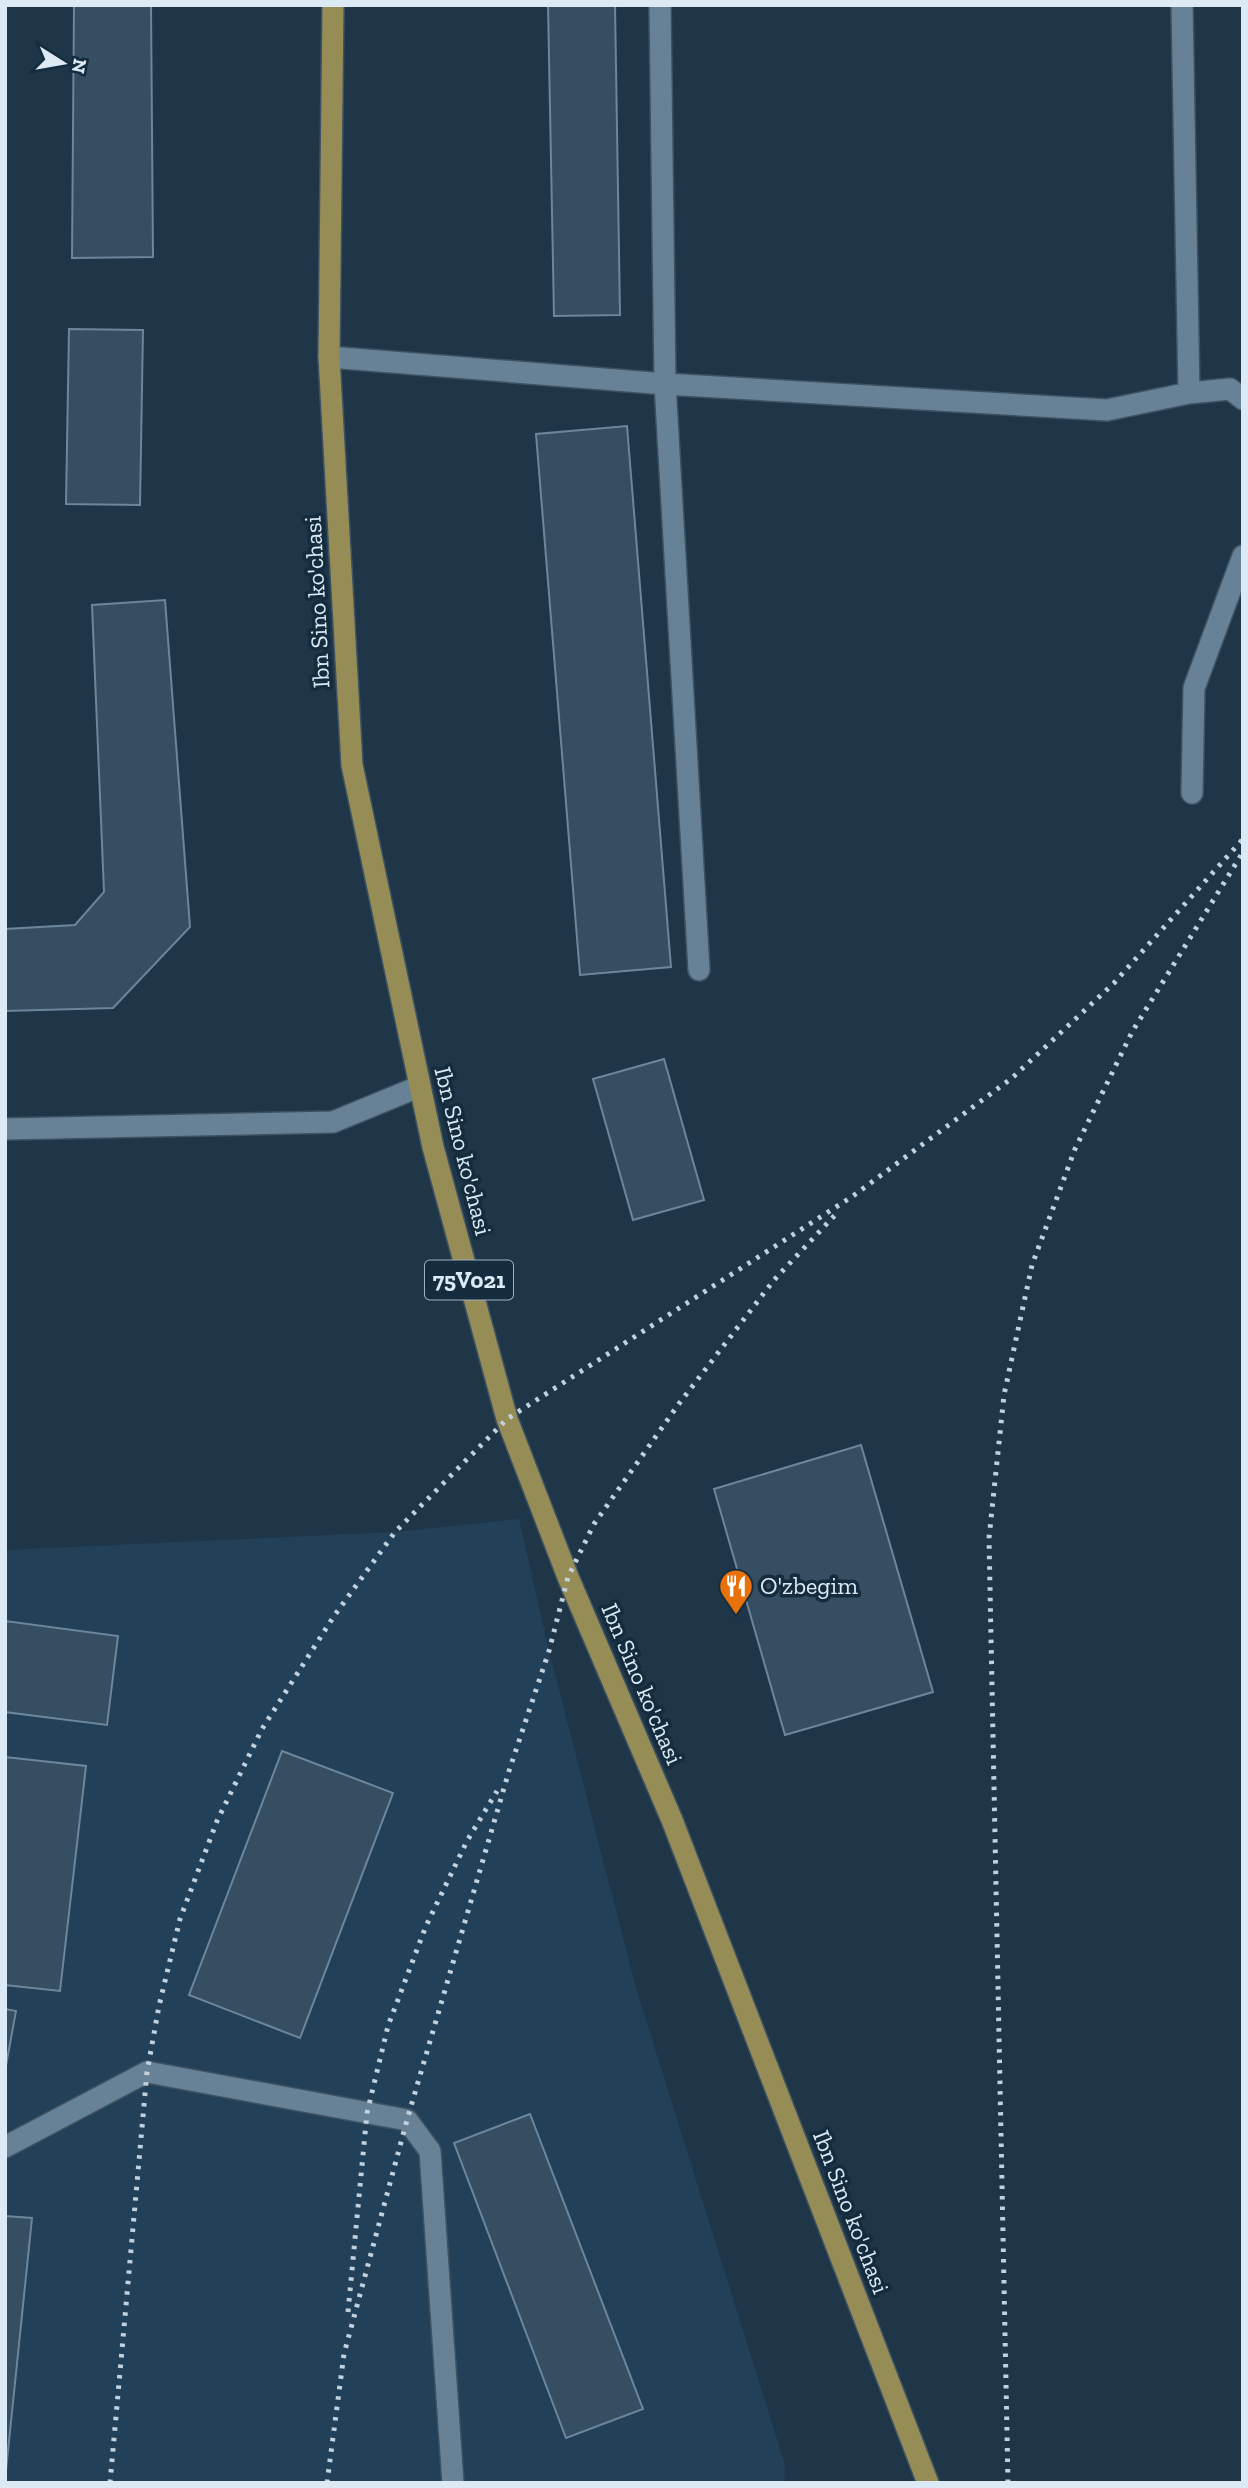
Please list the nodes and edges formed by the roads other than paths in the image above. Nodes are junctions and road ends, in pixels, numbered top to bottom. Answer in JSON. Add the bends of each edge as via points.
{"nodes":[{"id":1,"x":333,"y":5,"type":"edge"},
{"id":2,"x":660,"y":5,"type":"edge"},
{"id":3,"x":1182,"y":5,"type":"edge"},
{"id":4,"x":329,"y":357,"type":"junction"},
{"id":5,"x":665,"y":384,"type":"junction"},
{"id":6,"x":1189,"y":393,"type":"junction"},
{"id":7,"x":1243,"y":399,"type":"edge"},
{"id":8,"x":1243,"y":556,"type":"edge"},
{"id":9,"x":1192,"y":793,"type":"dead end"},
{"id":10,"x":699,"y":970,"type":"dead end"},
{"id":11,"x":418,"y":1087,"type":"junction"},
{"id":12,"x":5,"y":1129,"type":"edge"},
{"id":13,"x":5,"y":2147,"type":"edge"},
{"id":14,"x":453,"y":2483,"type":"edge"},
{"id":15,"x":928,"y":2483,"type":"edge"}],
"edges":[{"from":1,"to":4,"type":"main road","name":"Ibn Sino ko'chasi","number":"75V021"},
{"from":2,"to":5,"type":"street"},
{"from":3,"to":6,"type":"street"},
{"from":4,"to":5,"type":"street"},
{"from":4,"to":11,"type":"main road","name":"Ibn Sino ko'chasi","number":"75V021","via":[[352,765]]},
{"from":5,"to":6,"type":"street","via":[[1107,410]]},
{"from":5,"to":10,"type":"street"},
{"from":6,"to":7,"type":"street","via":[[1230,389]]},
{"from":8,"to":9,"type":"street","via":[[1194,688]]},
{"from":11,"to":12,"type":"street","via":[[334,1122]]},
{"from":11,"to":15,"type":"main road","name":"Ibn Sino ko'chasi","number":"75V021","via":[[507,1419],[568,1577],[672,1820]]},
{"from":13,"to":14,"type":"street","via":[[147,2072],[407,2120],[430,2151]]}]}
